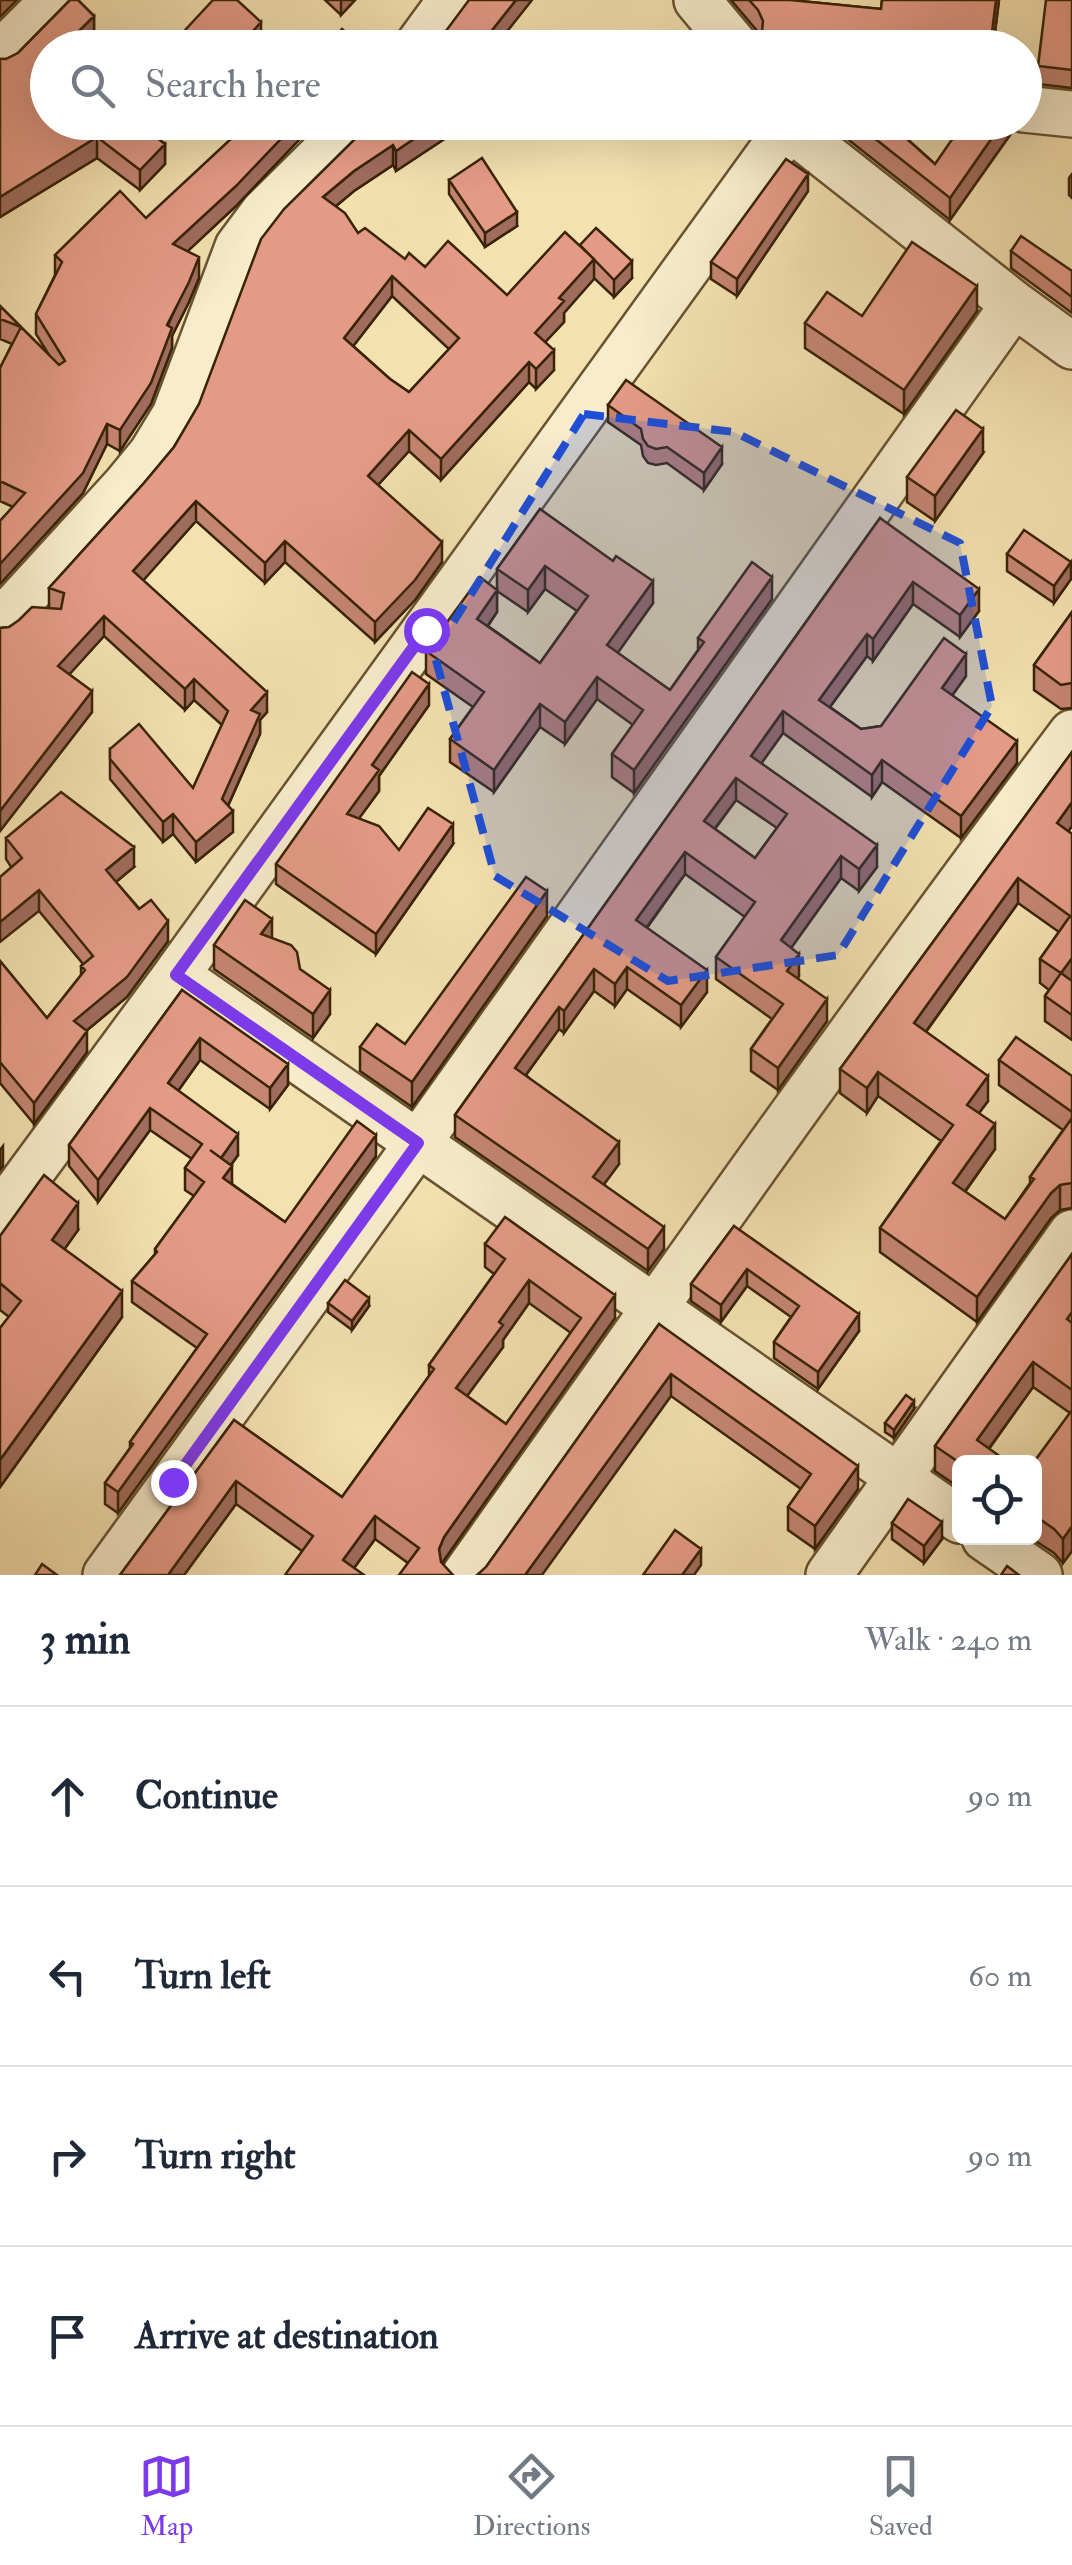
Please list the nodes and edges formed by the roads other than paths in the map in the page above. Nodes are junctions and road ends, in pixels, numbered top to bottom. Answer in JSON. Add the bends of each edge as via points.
{"nodes":[{"id":1,"x":697,"y":0,"type":"edge"},
{"id":2,"x":51,"y":1,"type":"edge"},
{"id":3,"x":722,"y":30,"type":"edge"},
{"id":4,"x":0,"y":54,"type":"edge"},
{"id":5,"x":1042,"y":110,"type":"edge"},
{"id":6,"x":1072,"y":114,"type":"edge"},
{"id":7,"x":338,"y":140,"type":"edge"},
{"id":8,"x":777,"y":140,"type":"edge"},
{"id":9,"x":807,"y":140,"type":"edge"},
{"id":10,"x":1014,"y":304,"type":"junction"},
{"id":11,"x":1072,"y":346,"type":"edge"},
{"id":12,"x":0,"y":623,"type":"edge"},
{"id":13,"x":1072,"y":733,"type":"edge"},
{"id":14,"x":176,"y":975,"type":"junction"},
{"id":15,"x":418,"y":1143,"type":"junction"},
{"id":16,"x":0,"y":1214,"type":"edge"},
{"id":17,"x":1072,"y":1233,"type":"edge"},
{"id":18,"x":654,"y":1307,"type":"junction"},
{"id":19,"x":897,"y":1476,"type":"junction"},
{"id":20,"x":952,"y":1514,"type":"edge"},
{"id":21,"x":995,"y":1545,"type":"edge"},
{"id":22,"x":106,"y":1575,"type":"edge"},
{"id":23,"x":465,"y":1575,"type":"edge"},
{"id":24,"x":829,"y":1575,"type":"edge"},
{"id":25,"x":1039,"y":1575,"type":"edge"}],
"edges":[{"from":1,"to":3,"type":"street"},
{"from":2,"to":4,"type":"street"},
{"from":5,"to":6,"type":"street"},
{"from":7,"to":12,"type":"street","via":[[238,247],[175,416],[152,453]]},
{"from":8,"to":14,"type":"street"},
{"from":9,"to":10,"type":"street"},
{"from":10,"to":11,"type":"street"},
{"from":10,"to":15,"type":"street"},
{"from":13,"to":18,"type":"street"},
{"from":14,"to":15,"type":"street"},
{"from":14,"to":16,"type":"street"},
{"from":15,"to":18,"type":"street"},
{"from":15,"to":22,"type":"street"},
{"from":17,"to":19,"type":"street"},
{"from":18,"to":19,"type":"street"},
{"from":18,"to":23,"type":"street"},
{"from":19,"to":20,"type":"street"},
{"from":19,"to":24,"type":"street"},
{"from":21,"to":25,"type":"street"}]}
